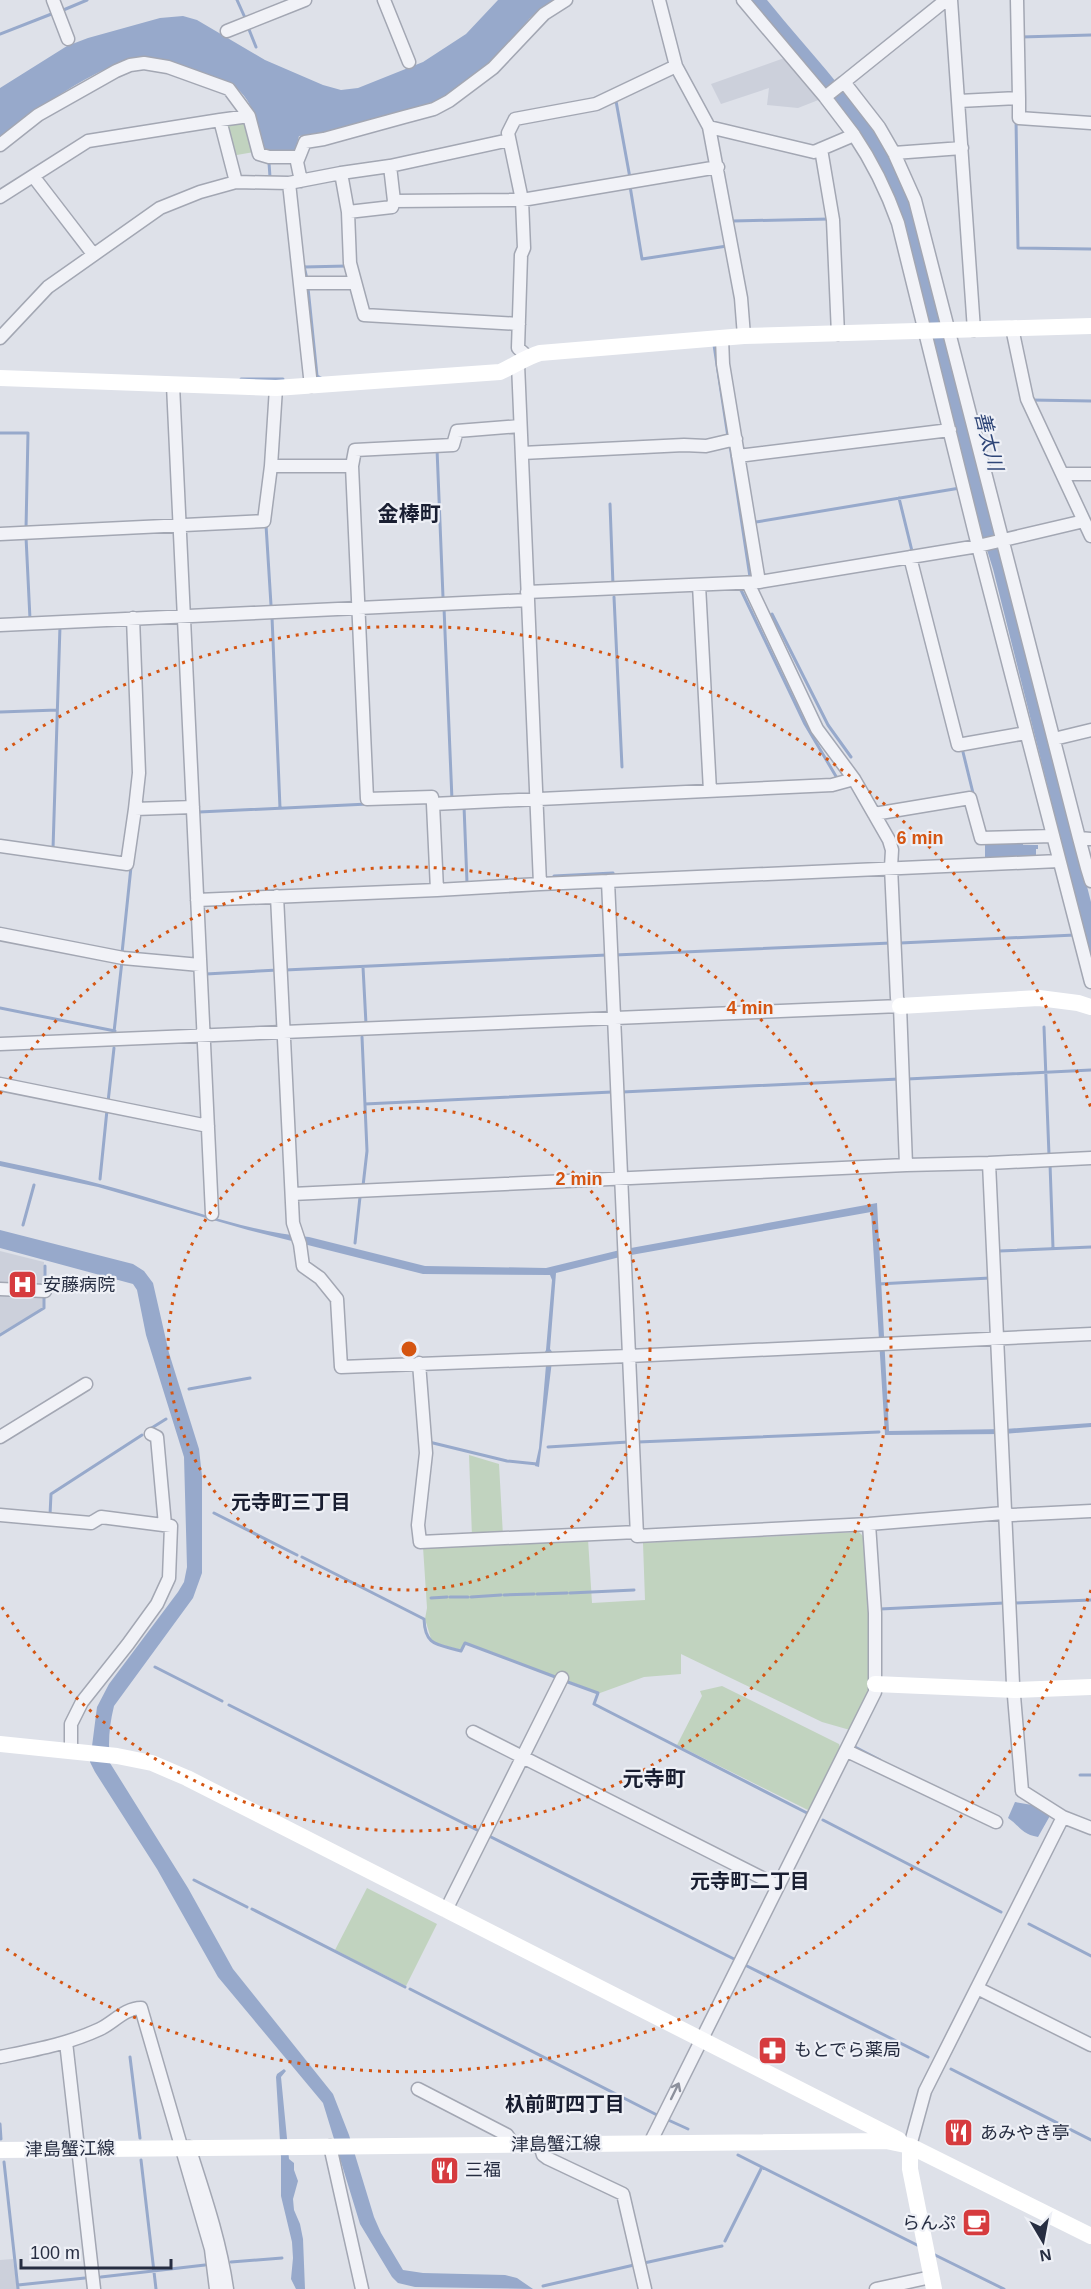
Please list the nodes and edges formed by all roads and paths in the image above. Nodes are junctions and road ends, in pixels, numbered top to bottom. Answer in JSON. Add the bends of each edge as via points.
{"nodes":[{"id":1,"x":53,"y":0,"type":"edge"},
{"id":2,"x":305,"y":0,"type":"edge"},
{"id":3,"x":384,"y":0,"type":"edge"},
{"id":4,"x":566,"y":0,"type":"edge"},
{"id":5,"x":659,"y":0,"type":"edge"},
{"id":6,"x":743,"y":0,"type":"edge"},
{"id":7,"x":946,"y":0,"type":"edge"},
{"id":8,"x":951,"y":0,"type":"edge"},
{"id":9,"x":1017,"y":0,"type":"edge"},
{"id":10,"x":227,"y":31,"type":"dead end"},
{"id":11,"x":68,"y":39,"type":"dead end"},
{"id":12,"x":409,"y":62,"type":"dead end"},
{"id":13,"x":675,"y":66,"type":"junction"},
{"id":14,"x":843,"y":83,"type":"junction"},
{"id":15,"x":826,"y":97,"type":"junction"},
{"id":16,"x":1019,"y":98,"type":"junction"},
{"id":17,"x":959,"y":102,"type":"junction"},
{"id":18,"x":249,"y":116,"type":"junction"},
{"id":19,"x":220,"y":120,"type":"junction"},
{"id":20,"x":1091,"y":123,"type":"edge"},
{"id":21,"x":709,"y":127,"type":"junction"},
{"id":22,"x":854,"y":135,"type":"junction"},
{"id":23,"x":509,"y":140,"type":"junction"},
{"id":24,"x":0,"y":145,"type":"edge"},
{"id":25,"x":962,"y":148,"type":"junction"},
{"id":26,"x":821,"y":150,"type":"junction"},
{"id":27,"x":894,"y":153,"type":"junction"},
{"id":28,"x":298,"y":157,"type":"junction"},
{"id":29,"x":390,"y":166,"type":"junction"},
{"id":30,"x":718,"y":167,"type":"junction"},
{"id":31,"x":341,"y":173,"type":"junction"},
{"id":32,"x":33,"y":176,"type":"junction"},
{"id":33,"x":236,"y":182,"type":"junction"},
{"id":34,"x":295,"y":182,"type":"junction"},
{"id":35,"x":0,"y":197,"type":"edge"},
{"id":36,"x":522,"y":200,"type":"junction"},
{"id":37,"x":394,"y":201,"type":"junction"},
{"id":38,"x":348,"y":212,"type":"junction"},
{"id":39,"x":93,"y":254,"type":"junction"},
{"id":40,"x":300,"y":283,"type":"junction"},
{"id":41,"x":354,"y":283,"type":"junction"},
{"id":42,"x":519,"y":324,"type":"junction"},
{"id":43,"x":1091,"y":326,"type":"edge"},
{"id":44,"x":1012,"y":328,"type":"junction"},
{"id":45,"x":974,"y":330,"type":"junction"},
{"id":46,"x":949,"y":331,"type":"junction"},
{"id":47,"x":926,"y":332,"type":"junction"},
{"id":48,"x":838,"y":334,"type":"junction"},
{"id":49,"x":744,"y":336,"type":"junction"},
{"id":50,"x":0,"y":338,"type":"edge"},
{"id":51,"x":722,"y":338,"type":"junction"},
{"id":52,"x":523,"y":360,"type":"junction"},
{"id":53,"x":0,"y":378,"type":"edge"},
{"id":54,"x":173,"y":385,"type":"junction"},
{"id":55,"x":311,"y":386,"type":"junction"},
{"id":56,"x":276,"y":388,"type":"junction"},
{"id":57,"x":520,"y":426,"type":"junction"},
{"id":58,"x":950,"y":430,"type":"junction"},
{"id":59,"x":735,"y":439,"type":"junction"},
{"id":60,"x":522,"y":453,"type":"junction"},
{"id":61,"x":738,"y":456,"type":"junction"},
{"id":62,"x":271,"y":466,"type":"junction"},
{"id":63,"x":352,"y":466,"type":"junction"},
{"id":64,"x":1062,"y":474,"type":"junction"},
{"id":65,"x":1091,"y":474,"type":"edge"},
{"id":66,"x":1084,"y":521,"type":"junction"},
{"id":67,"x":180,"y":525,"type":"junction"},
{"id":68,"x":0,"y":534,"type":"edge"},
{"id":69,"x":1091,"y":536,"type":"edge"},
{"id":70,"x":1002,"y":540,"type":"junction"},
{"id":71,"x":981,"y":545,"type":"junction"},
{"id":72,"x":910,"y":557,"type":"junction"},
{"id":73,"x":753,"y":582,"type":"junction"},
{"id":74,"x":699,"y":585,"type":"junction"},
{"id":75,"x":528,"y":596,"type":"junction"},
{"id":76,"x":358,"y":608,"type":"junction"},
{"id":77,"x":183,"y":616,"type":"junction"},
{"id":78,"x":133,"y":618,"type":"junction"},
{"id":79,"x":0,"y":625,"type":"edge"},
{"id":80,"x":1091,"y":730,"type":"edge"},
{"id":81,"x":1026,"y":733,"type":"junction"},
{"id":82,"x":1054,"y":739,"type":"junction"},
{"id":83,"x":854,"y":779,"type":"junction"},
{"id":84,"x":710,"y":791,"type":"junction"},
{"id":85,"x":537,"y":800,"type":"junction"},
{"id":86,"x":433,"y":804,"type":"junction"},
{"id":87,"x":193,"y":807,"type":"junction"},
{"id":88,"x":135,"y":809,"type":"junction"},
{"id":89,"x":874,"y":814,"type":"junction"},
{"id":90,"x":1053,"y":836,"type":"junction"},
{"id":91,"x":1085,"y":839,"type":"edge"},
{"id":92,"x":0,"y":846,"type":"edge"},
{"id":93,"x":1059,"y":861,"type":"junction"},
{"id":94,"x":891,"y":867,"type":"junction"},
{"id":95,"x":1089,"y":868,"type":"edge"},
{"id":96,"x":608,"y":881,"type":"junction"},
{"id":97,"x":1091,"y":881,"type":"edge"},
{"id":98,"x":540,"y":884,"type":"junction"},
{"id":99,"x":437,"y":890,"type":"junction"},
{"id":100,"x":277,"y":896,"type":"junction"},
{"id":101,"x":197,"y":900,"type":"junction"},
{"id":102,"x":0,"y":934,"type":"edge"},
{"id":103,"x":200,"y":965,"type":"junction"},
{"id":104,"x":1091,"y":982,"type":"edge"},
{"id":105,"x":900,"y":1006,"type":"junction"},
{"id":106,"x":1091,"y":1007,"type":"edge"},
{"id":107,"x":613,"y":1018,"type":"junction"},
{"id":108,"x":284,"y":1033,"type":"junction"},
{"id":109,"x":204,"y":1036,"type":"junction"},
{"id":110,"x":0,"y":1044,"type":"edge"},
{"id":111,"x":0,"y":1084,"type":"edge"},
{"id":112,"x":208,"y":1126,"type":"junction"},
{"id":113,"x":1091,"y":1158,"type":"edge"},
{"id":114,"x":989,"y":1163,"type":"junction"},
{"id":115,"x":906,"y":1165,"type":"junction"},
{"id":116,"x":621,"y":1179,"type":"junction"},
{"id":117,"x":292,"y":1194,"type":"junction"},
{"id":118,"x":212,"y":1214,"type":"dead end"},
{"id":119,"x":0,"y":1289,"type":"edge"},
{"id":120,"x":45,"y":1292,"type":"dead end"},
{"id":121,"x":1091,"y":1334,"type":"edge"},
{"id":122,"x":998,"y":1338,"type":"junction"},
{"id":123,"x":629,"y":1356,"type":"junction"},
{"id":124,"x":419,"y":1364,"type":"junction"},
{"id":125,"x":86,"y":1383,"type":"dead end"},
{"id":126,"x":151,"y":1434,"type":"dead end"},
{"id":127,"x":0,"y":1437,"type":"edge"},
{"id":128,"x":1091,"y":1511,"type":"edge"},
{"id":129,"x":1004,"y":1514,"type":"junction"},
{"id":130,"x":0,"y":1515,"type":"edge"},
{"id":131,"x":869,"y":1524,"type":"junction"},
{"id":132,"x":165,"y":1525,"type":"junction"},
{"id":133,"x":637,"y":1532,"type":"junction"},
{"id":134,"x":562,"y":1678,"type":"dead end"},
{"id":135,"x":875,"y":1684,"type":"junction"},
{"id":136,"x":1091,"y":1687,"type":"edge"},
{"id":137,"x":1015,"y":1690,"type":"junction"},
{"id":138,"x":473,"y":1732,"type":"dead end"},
{"id":139,"x":0,"y":1744,"type":"edge"},
{"id":140,"x":847,"y":1750,"type":"junction"},
{"id":141,"x":79,"y":1752,"type":"junction"},
{"id":142,"x":522,"y":1757,"type":"junction"},
{"id":143,"x":1064,"y":1817,"type":"junction"},
{"id":144,"x":996,"y":1822,"type":"dead end"},
{"id":145,"x":1091,"y":1828,"type":"edge"},
{"id":146,"x":778,"y":1886,"type":"junction"},
{"id":147,"x":446,"y":1910,"type":"junction"},
{"id":148,"x":977,"y":1988,"type":"junction"},
{"id":149,"x":700,"y":2040,"type":"junction"},
{"id":150,"x":66,"y":2042,"type":"junction"},
{"id":151,"x":1091,"y":2044,"type":"edge"},
{"id":152,"x":0,"y":2057,"type":"edge"},
{"id":153,"x":418,"y":2089,"type":"dead end"},
{"id":154,"x":650,"y":2143,"type":"junction"},
{"id":155,"x":514,"y":2145,"type":"junction"},
{"id":156,"x":540,"y":2145,"type":"junction"},
{"id":157,"x":333,"y":2146,"type":"junction"},
{"id":158,"x":910,"y":2146,"type":"junction"},
{"id":159,"x":184,"y":2148,"type":"junction"},
{"id":160,"x":78,"y":2149,"type":"junction"},
{"id":161,"x":0,"y":2150,"type":"edge"},
{"id":162,"x":1091,"y":2236,"type":"edge"},
{"id":163,"x":933,"y":2283,"type":"edge"},
{"id":164,"x":94,"y":2289,"type":"edge"},
{"id":165,"x":216,"y":2289,"type":"edge"},
{"id":166,"x":227,"y":2289,"type":"edge"},
{"id":167,"x":362,"y":2289,"type":"edge"},
{"id":168,"x":645,"y":2289,"type":"edge"},
{"id":169,"x":876,"y":2289,"type":"edge"}],
"edges":[{"from":1,"to":11,"type":"street"},
{"from":2,"to":10,"type":"street"},
{"from":3,"to":12,"type":"street"},
{"from":4,"to":28,"type":"street","via":[[544,14],[493,68],[461,94],[434,109],[305,142]]},
{"from":5,"to":13,"type":"street"},
{"from":6,"to":15,"type":"street"},
{"from":7,"to":14,"type":"street"},
{"from":8,"to":17,"type":"street"},
{"from":9,"to":16,"type":"street"},
{"from":13,"to":21,"type":"street"},
{"from":13,"to":23,"type":"street","via":[[596,104],[515,119]]},
{"from":14,"to":15,"type":"street"},
{"from":14,"to":27,"type":"street"},
{"from":15,"to":22,"type":"street"},
{"from":16,"to":17,"type":"street"},
{"from":16,"to":20,"type":"street","via":[[1019,118]]},
{"from":17,"to":25,"type":"street"},
{"from":18,"to":19,"type":"street"},
{"from":18,"to":24,"type":"street","via":[[229,89],[144,63],[116,71],[38,115]]},
{"from":18,"to":28,"type":"street","via":[[259,154]]},
{"from":19,"to":32,"type":"street","via":[[88,141]]},
{"from":19,"to":33,"type":"street"},
{"from":21,"to":26,"type":"street","via":[[814,152]]},
{"from":21,"to":30,"type":"street"},
{"from":22,"to":26,"type":"street"},
{"from":22,"to":47,"type":"street","via":[[890,199]]},
{"from":23,"to":29,"type":"street"},
{"from":23,"to":36,"type":"street"},
{"from":25,"to":27,"type":"street"},
{"from":25,"to":45,"type":"street"},
{"from":26,"to":48,"type":"street","via":[[833,219]]},
{"from":27,"to":46,"type":"street","via":[[915,200]]},
{"from":28,"to":34,"type":"street"},
{"from":29,"to":31,"type":"street"},
{"from":29,"to":37,"type":"street"},
{"from":30,"to":36,"type":"street"},
{"from":30,"to":49,"type":"street"},
{"from":31,"to":34,"type":"street"},
{"from":31,"to":38,"type":"street"},
{"from":32,"to":35,"type":"street"},
{"from":32,"to":39,"type":"street"},
{"from":33,"to":34,"type":"street"},
{"from":33,"to":39,"type":"street","via":[[160,208]]},
{"from":34,"to":40,"type":"street"},
{"from":36,"to":37,"type":"street"},
{"from":36,"to":42,"type":"street","via":[[524,248]]},
{"from":37,"to":38,"type":"street","via":[[392,207]]},
{"from":38,"to":41,"type":"street"},
{"from":39,"to":50,"type":"street","via":[[48,287]]},
{"from":40,"to":41,"type":"street"},
{"from":40,"to":55,"type":"street"},
{"from":41,"to":42,"type":"street","via":[[364,315]]},
{"from":42,"to":52,"type":"street","via":[[518,348]]},
{"from":43,"to":44,"type":"street"},
{"from":44,"to":45,"type":"street"},
{"from":44,"to":64,"type":"street","via":[[1027,399]]},
{"from":45,"to":46,"type":"street"},
{"from":46,"to":47,"type":"street"},
{"from":46,"to":70,"type":"street"},
{"from":47,"to":48,"type":"street"},
{"from":47,"to":58,"type":"street"},
{"from":48,"to":49,"type":"street"},
{"from":49,"to":51,"type":"street"},
{"from":51,"to":52,"type":"street","via":[[540,353]]},
{"from":51,"to":59,"type":"street"},
{"from":52,"to":55,"type":"street","via":[[500,372]]},
{"from":52,"to":57,"type":"street"},
{"from":53,"to":54,"type":"street"},
{"from":54,"to":56,"type":"street"},
{"from":54,"to":67,"type":"street"},
{"from":55,"to":56,"type":"street"},
{"from":56,"to":62,"type":"street"},
{"from":57,"to":60,"type":"street"},
{"from":57,"to":63,"type":"street","via":[[457,432],[453,445],[355,450]]},
{"from":58,"to":61,"type":"street"},
{"from":58,"to":71,"type":"street"},
{"from":59,"to":60,"type":"street","via":[[706,446]]},
{"from":59,"to":61,"type":"street"},
{"from":60,"to":75,"type":"street"},
{"from":61,"to":73,"type":"street"},
{"from":62,"to":63,"type":"street"},
{"from":62,"to":67,"type":"street","via":[[264,521]]},
{"from":63,"to":76,"type":"street"},
{"from":64,"to":65,"type":"street"},
{"from":64,"to":66,"type":"street"},
{"from":66,"to":69,"type":"street"},
{"from":66,"to":70,"type":"street"},
{"from":67,"to":68,"type":"street"},
{"from":67,"to":77,"type":"street"},
{"from":70,"to":71,"type":"street"},
{"from":70,"to":82,"type":"street"},
{"from":71,"to":72,"type":"street"},
{"from":71,"to":81,"type":"street"},
{"from":72,"to":73,"type":"street"},
{"from":72,"to":81,"type":"street","via":[[958,745]]},
{"from":73,"to":74,"type":"street"},
{"from":73,"to":83,"type":"street","via":[[817,729]]},
{"from":74,"to":75,"type":"street"},
{"from":74,"to":84,"type":"street"},
{"from":75,"to":76,"type":"street"},
{"from":75,"to":85,"type":"street"},
{"from":76,"to":77,"type":"street"},
{"from":76,"to":86,"type":"street","via":[[367,799],[432,797]]},
{"from":77,"to":78,"type":"street"},
{"from":77,"to":87,"type":"street"},
{"from":78,"to":79,"type":"street"},
{"from":78,"to":88,"type":"street","via":[[139,773]]},
{"from":80,"to":82,"type":"street"},
{"from":81,"to":90,"type":"street"},
{"from":82,"to":91,"type":"street"},
{"from":83,"to":84,"type":"street","via":[[832,785]]},
{"from":83,"to":89,"type":"street"},
{"from":84,"to":85,"type":"street"},
{"from":85,"to":86,"type":"street"},
{"from":85,"to":98,"type":"street"},
{"from":86,"to":99,"type":"street"},
{"from":87,"to":88,"type":"street"},
{"from":87,"to":101,"type":"street"},
{"from":88,"to":92,"type":"street","via":[[127,864]]},
{"from":89,"to":90,"type":"street","via":[[970,798],[981,838]]},
{"from":89,"to":94,"type":"street","via":[[890,840]]},
{"from":90,"to":93,"type":"street"},
{"from":91,"to":95,"type":"street"},
{"from":93,"to":94,"type":"street"},
{"from":93,"to":104,"type":"street"},
{"from":94,"to":96,"type":"street"},
{"from":94,"to":105,"type":"street"},
{"from":95,"to":97,"type":"street"},
{"from":96,"to":98,"type":"street"},
{"from":96,"to":107,"type":"street"},
{"from":98,"to":99,"type":"street"},
{"from":99,"to":100,"type":"street"},
{"from":100,"to":101,"type":"street"},
{"from":100,"to":108,"type":"street"},
{"from":101,"to":103,"type":"street"},
{"from":102,"to":103,"type":"street","via":[[123,958]]},
{"from":103,"to":109,"type":"street"},
{"from":105,"to":106,"type":"street","via":[[1039,998]]},
{"from":105,"to":107,"type":"street"},
{"from":105,"to":115,"type":"street"},
{"from":107,"to":108,"type":"street"},
{"from":107,"to":116,"type":"street"},
{"from":108,"to":109,"type":"street"},
{"from":108,"to":117,"type":"street"},
{"from":109,"to":110,"type":"street"},
{"from":109,"to":112,"type":"street"},
{"from":111,"to":112,"type":"street"},
{"from":112,"to":118,"type":"street"},
{"from":113,"to":114,"type":"street"},
{"from":114,"to":115,"type":"street"},
{"from":114,"to":122,"type":"street"},
{"from":115,"to":116,"type":"street"},
{"from":116,"to":117,"type":"street"},
{"from":116,"to":123,"type":"street"},
{"from":117,"to":124,"type":"street","via":[[293,1223],[303,1266],[320,1278],[337,1299],[341,1367]]},
{"from":119,"to":120,"type":"street"},
{"from":121,"to":122,"type":"street"},
{"from":122,"to":123,"type":"street"},
{"from":122,"to":129,"type":"street"},
{"from":123,"to":124,"type":"street"},
{"from":123,"to":133,"type":"street"},
{"from":124,"to":133,"type":"street","via":[[426,1453],[418,1525],[420,1542]]},
{"from":125,"to":127,"type":"street"},
{"from":126,"to":132,"type":"street","via":[[157,1437]]},
{"from":128,"to":129,"type":"street"},
{"from":129,"to":131,"type":"street"},
{"from":129,"to":137,"type":"street"},
{"from":130,"to":132,"type":"street","via":[[91,1523],[101,1516]]},
{"from":131,"to":133,"type":"street","via":[[637,1536]]},
{"from":131,"to":135,"type":"street"},
{"from":132,"to":141,"type":"street","via":[[171,1526],[169,1578],[157,1604],[82,1702],[72,1724]]},
{"from":134,"to":142,"type":"street"},
{"from":135,"to":137,"type":"street"},
{"from":135,"to":140,"type":"street","via":[[875,1692]]},
{"from":136,"to":137,"type":"street"},
{"from":137,"to":143,"type":"street","via":[[1022,1791]]},
{"from":138,"to":142,"type":"street"},
{"from":139,"to":141,"type":"street"},
{"from":140,"to":144,"type":"street"},
{"from":140,"to":146,"type":"street"},
{"from":141,"to":147,"type":"street","via":[[152,1763],[187,1778]]},
{"from":142,"to":146,"type":"street"},
{"from":142,"to":147,"type":"street"},
{"from":143,"to":145,"type":"street"},
{"from":143,"to":148,"type":"street"},
{"from":146,"to":149,"type":"street"},
{"from":147,"to":149,"type":"street"},
{"from":148,"to":151,"type":"street"},
{"from":148,"to":158,"type":"street","via":[[925,2091]]},
{"from":154,"to":149,"type":"street","one_way":true},
{"from":149,"to":158,"type":"street"},
{"from":150,"to":152,"type":"street"},
{"from":150,"to":159,"type":"street","via":[[102,2029],[133,2008],[141,2008]]},
{"from":150,"to":160,"type":"street"},
{"from":153,"to":155,"type":"street","via":[[507,2135]]},
{"from":154,"to":156,"type":"street","name":"津島蟹江線"},
{"from":154,"to":158,"type":"street","name":"津島蟹江線","via":[[886,2141]]},
{"from":155,"to":156,"type":"street","name":"津島蟹江線"},
{"from":155,"to":157,"type":"street","name":"津島蟹江線"},
{"from":156,"to":168,"type":"street","via":[[548,2158],[623,2194]]},
{"from":157,"to":159,"type":"street","name":"津島蟹江線"},
{"from":157,"to":167,"type":"street"},
{"from":158,"to":162,"type":"street","name":"津島蟹江線"},
{"from":158,"to":163,"type":"street","via":[[910,2169]]},
{"from":159,"to":160,"type":"street","name":"津島蟹江線"},
{"from":159,"to":165,"type":"street","via":[[211,2249]]},
{"from":159,"to":166,"type":"street","via":[[218,2240]]},
{"from":160,"to":161,"type":"street","name":"津島蟹江線"},
{"from":160,"to":164,"type":"street"},
{"from":163,"to":169,"type":"street"}]}
